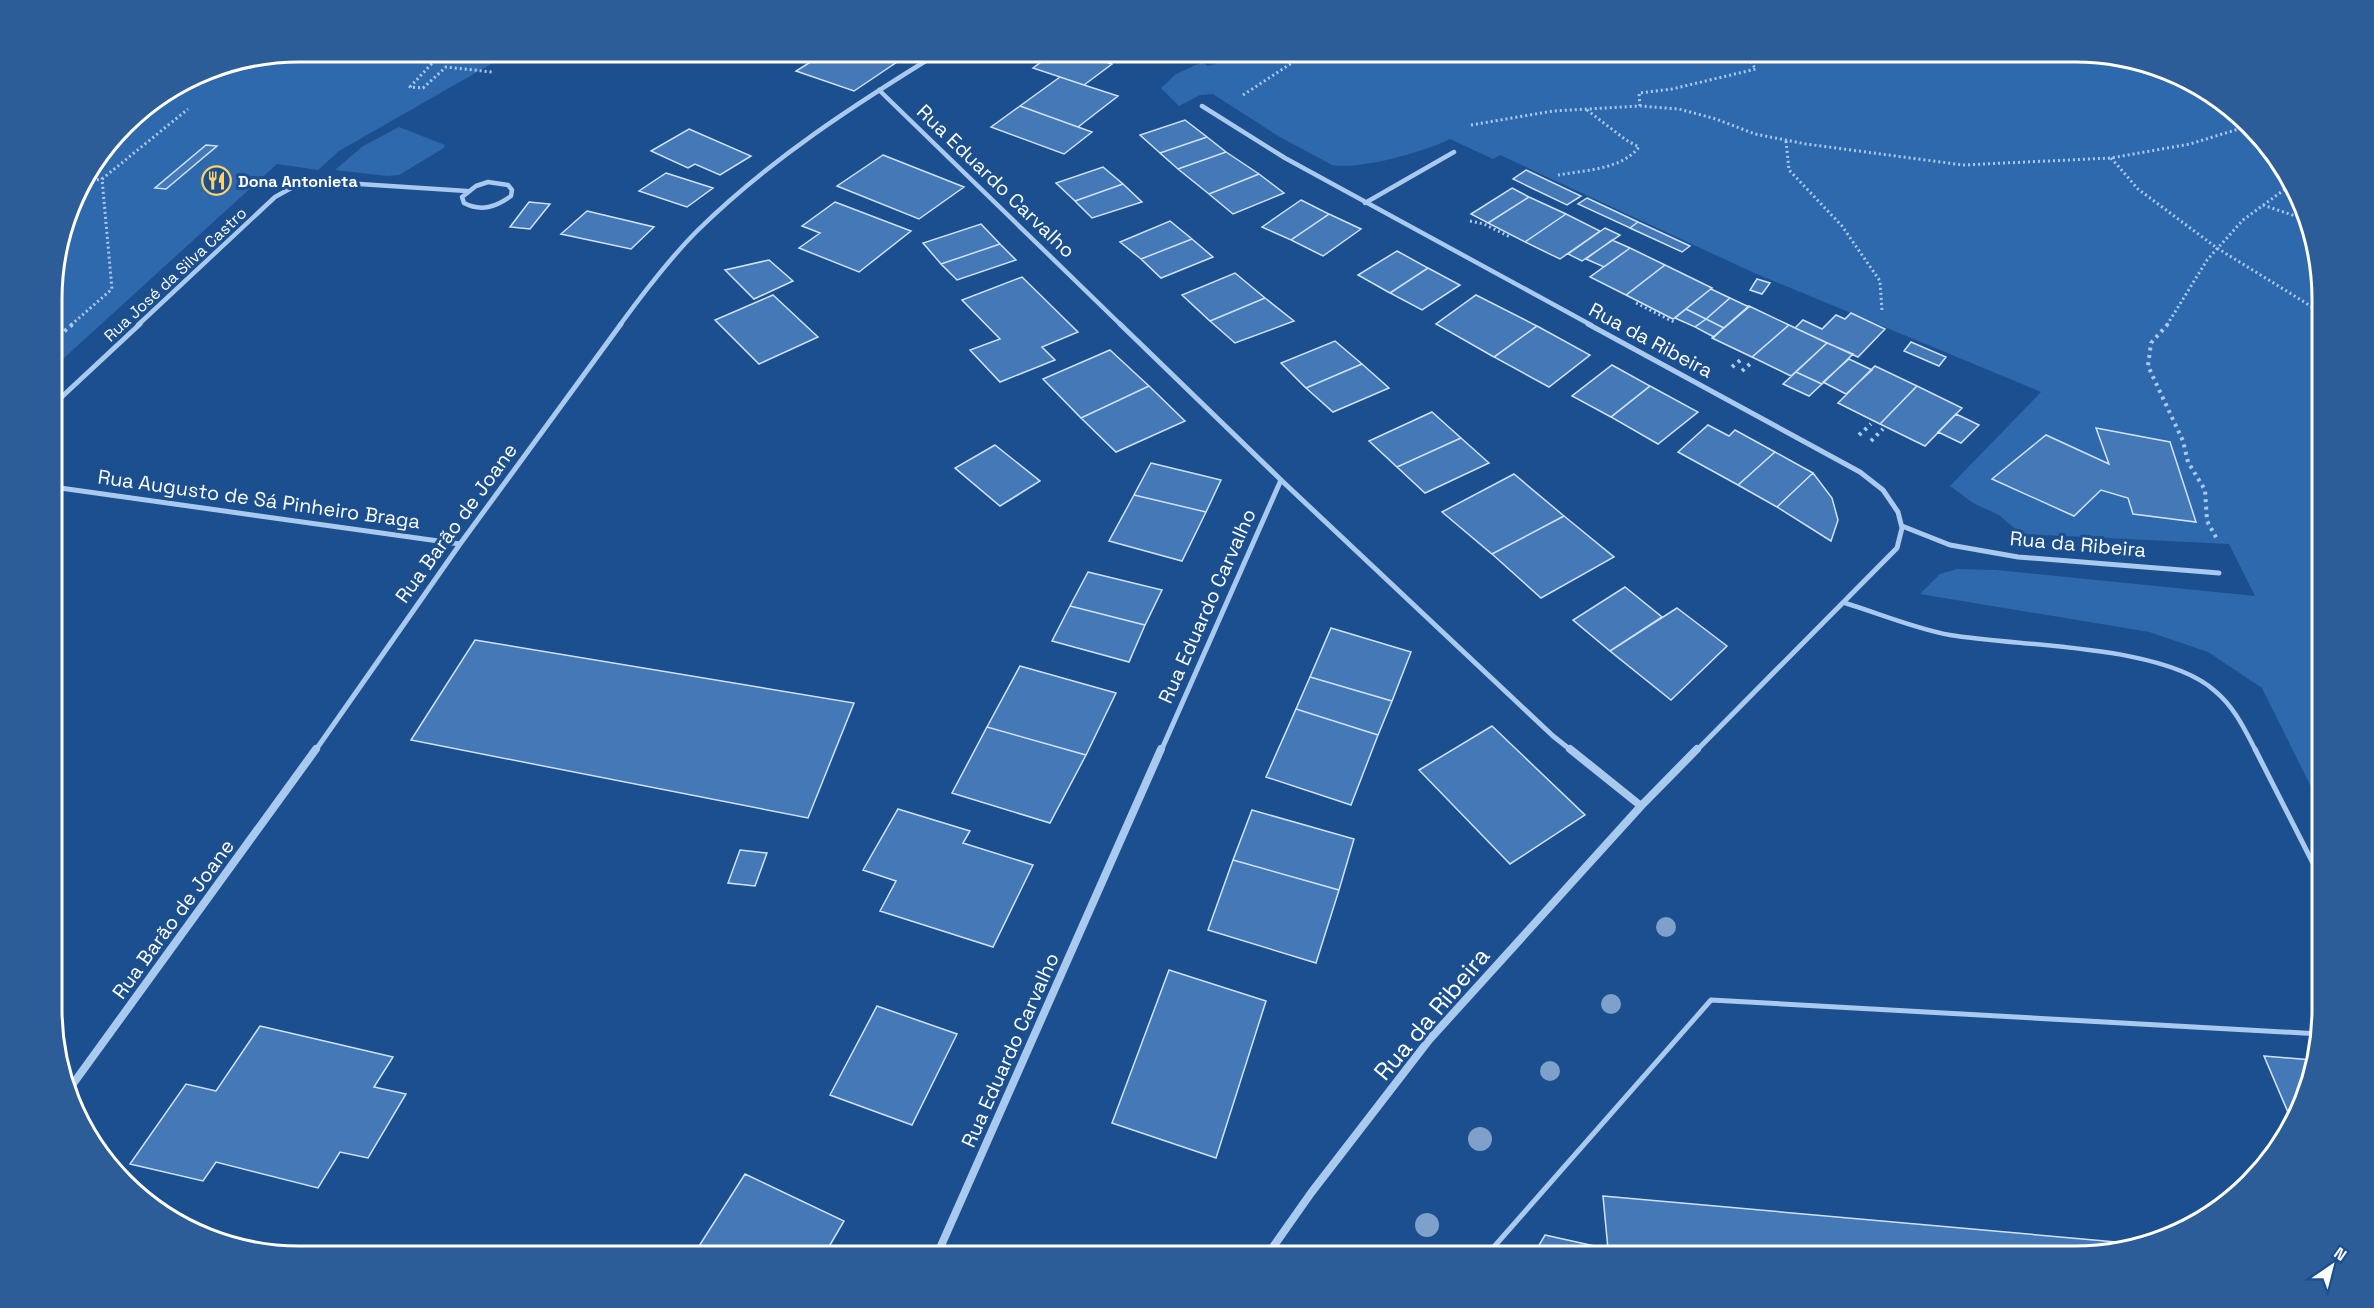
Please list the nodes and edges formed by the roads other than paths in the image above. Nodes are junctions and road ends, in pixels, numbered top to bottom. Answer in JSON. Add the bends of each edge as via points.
{"nodes":[{"id":1,"x":924,"y":62,"type":"edge"},
{"id":2,"x":879,"y":90,"type":"junction"},
{"id":3,"x":1202,"y":106,"type":"dead end"},
{"id":4,"x":1454,"y":152,"type":"dead end"},
{"id":5,"x":467,"y":191,"type":"junction"},
{"id":6,"x":1365,"y":203,"type":"junction"},
{"id":7,"x":62,"y":397,"type":"edge"},
{"id":8,"x":1281,"y":480,"type":"junction"},
{"id":9,"x":62,"y":488,"type":"edge"},
{"id":10,"x":1902,"y":526,"type":"junction"},
{"id":11,"x":460,"y":544,"type":"junction"},
{"id":12,"x":2219,"y":573,"type":"road end"},
{"id":13,"x":1845,"y":603,"type":"junction"},
{"id":14,"x":1641,"y":806,"type":"junction"},
{"id":15,"x":2312,"y":861,"type":"edge"},
{"id":16,"x":2311,"y":1033,"type":"edge"},
{"id":17,"x":73,"y":1083,"type":"edge"},
{"id":18,"x":941,"y":1246,"type":"edge"},
{"id":19,"x":1274,"y":1246,"type":"edge"},
{"id":20,"x":1495,"y":1246,"type":"edge"}],
"edges":[{"from":1,"to":2,"type":"street","name":"Rua Barão de Joane"},
{"from":2,"to":8,"type":"street","name":"Rua Eduardo Carvalho"},
{"from":2,"to":11,"type":"street","name":"Rua Barão de Joane","via":[[766,171],[677,251]]},
{"from":3,"to":6,"type":"street","name":"Rua da Ribeira"},
{"from":4,"to":6,"type":"street"},
{"from":5,"to":5,"type":"street","name":"Rua José da Silva Castro","via":[[462,197],[464,203],[481,208],[504,202],[512,190],[508,185],[488,182]]},
{"from":5,"to":7,"type":"street","name":"Rua José da Silva Castro","via":[[313,181],[293,187],[275,197]]},
{"from":6,"to":10,"type":"street","name":"Rua da Ribeira","via":[[1854,468],[1889,497]]},
{"from":8,"to":14,"type":"street","via":[[1553,736]]},
{"from":8,"to":18,"type":"street","name":"Rua Eduardo Carvalho"},
{"from":9,"to":11,"type":"street","name":"Rua Augusto de Sá Pinheiro Braga"},
{"from":10,"to":12,"type":"street","name":"Rua da Ribeira","via":[[1950,545],[2018,557]]},
{"from":10,"to":13,"type":"street","name":"Rua da Ribeira","via":[[1897,548]]},
{"from":11,"to":17,"type":"street","name":"Rua Barão de Joane"},
{"from":13,"to":14,"type":"street","name":"Rua da Ribeira"},
{"from":13,"to":15,"type":"lane","via":[[1948,635],[2144,658],[2214,689],[2236,712]]},
{"from":14,"to":19,"type":"street","name":"Rua da Ribeira","via":[[1429,1040]]},
{"from":16,"to":20,"type":"lane","via":[[1711,1000]]}]}
